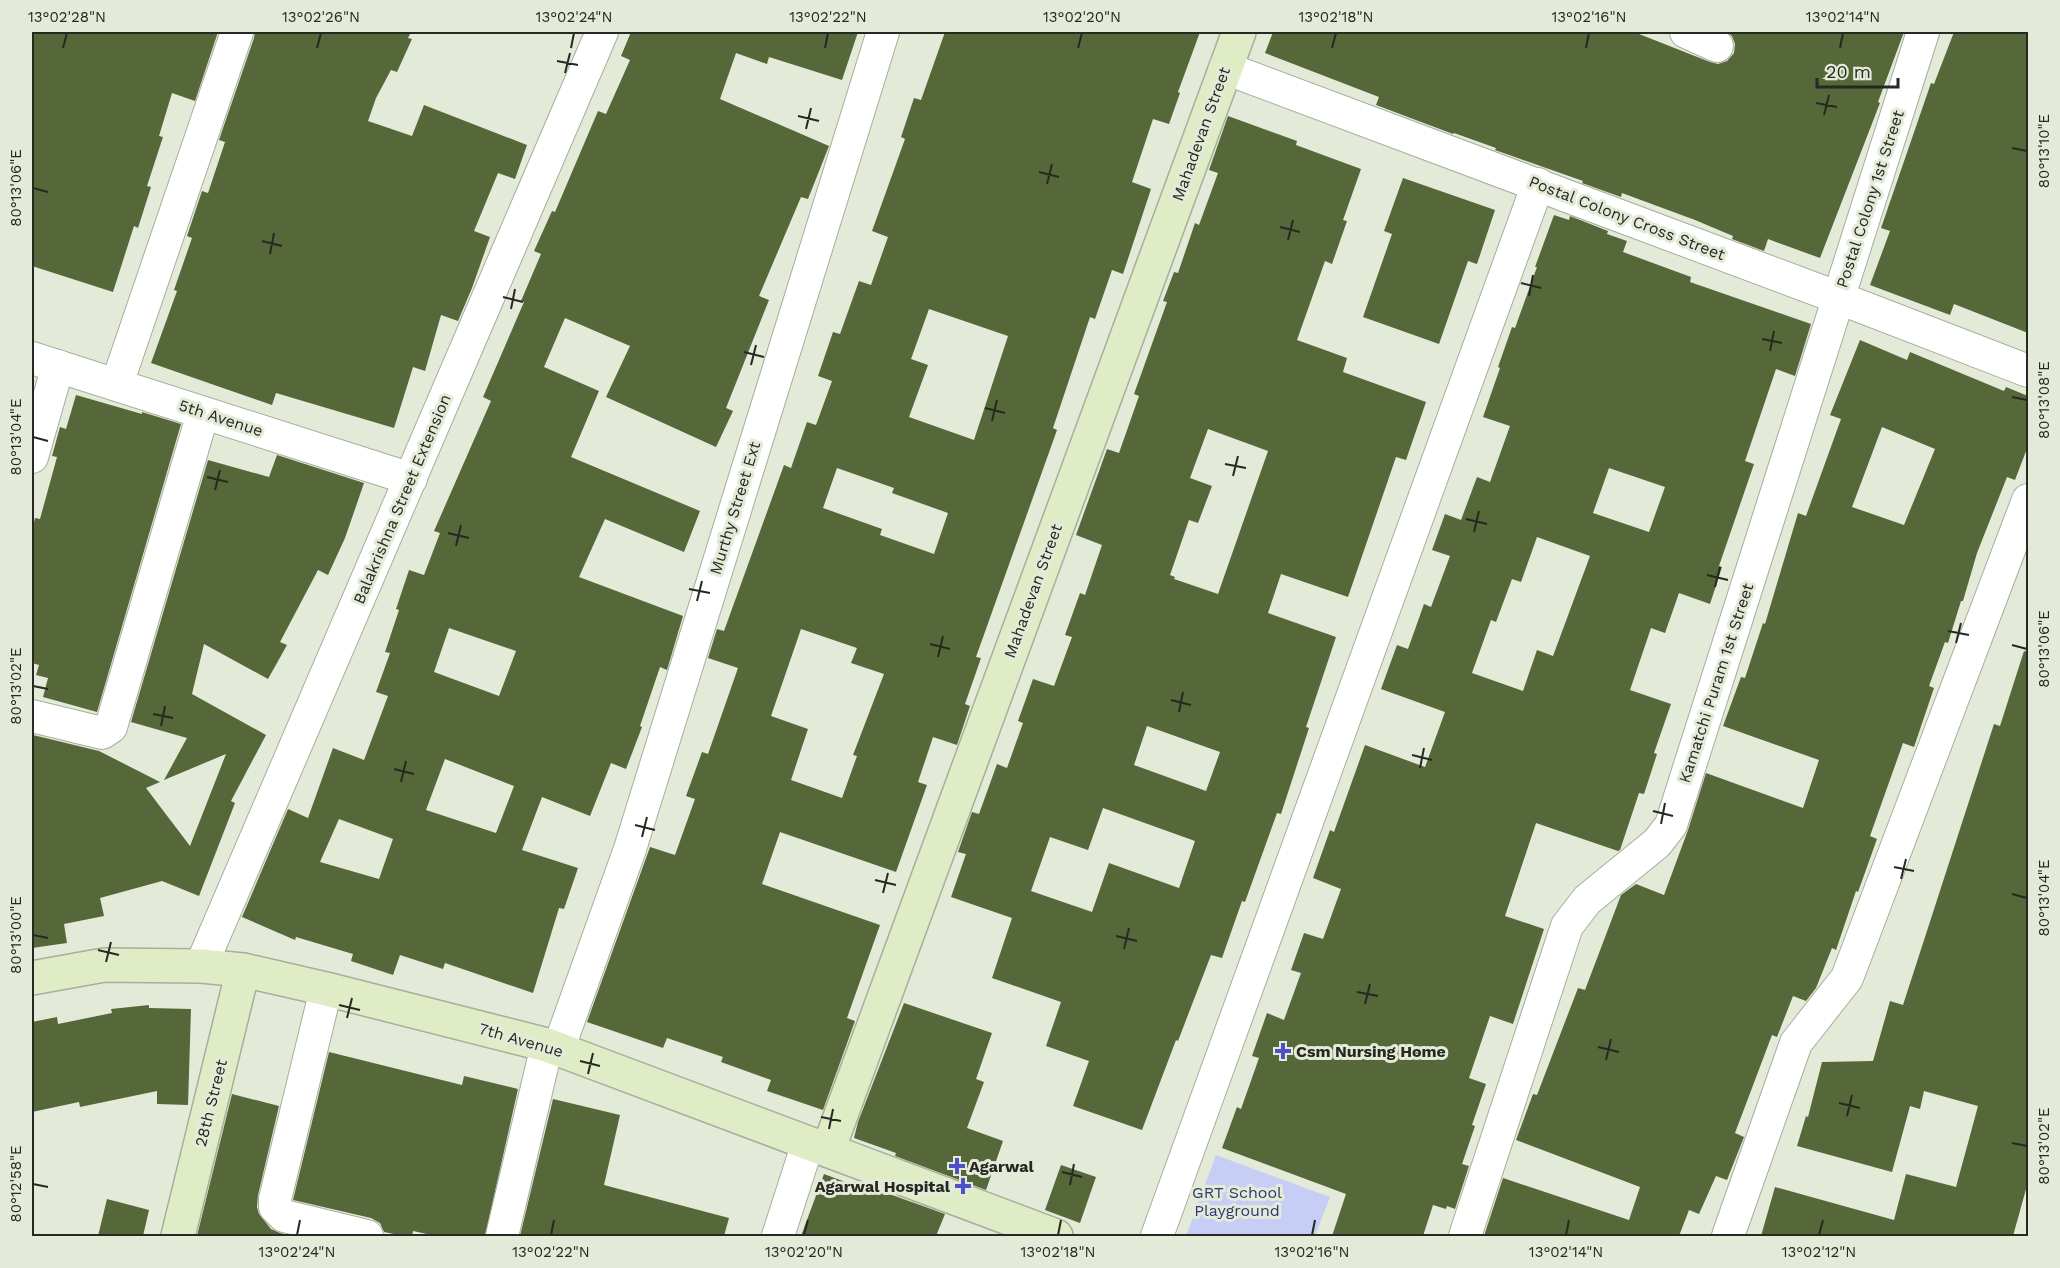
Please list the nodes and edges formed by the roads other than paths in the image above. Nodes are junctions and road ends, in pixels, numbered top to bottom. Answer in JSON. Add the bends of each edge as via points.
{"nodes":[{"id":1,"x":237,"y":32,"type":"edge"},
{"id":2,"x":602,"y":32,"type":"edge"},
{"id":3,"x":883,"y":32,"type":"edge"},
{"id":4,"x":1239,"y":32,"type":"edge"},
{"id":5,"x":1686,"y":32,"type":"edge"},
{"id":6,"x":1923,"y":32,"type":"edge"},
{"id":7,"x":1717,"y":46,"type":"dead end"},
{"id":8,"x":1225,"y":68,"type":"junction"},
{"id":9,"x":1538,"y":184,"type":"junction"},
{"id":10,"x":1839,"y":298,"type":"junction"},
{"id":11,"x":45,"y":362,"type":"edge"},
{"id":12,"x":2028,"y":371,"type":"edge"},
{"id":13,"x":117,"y":384,"type":"junction"},
{"id":14,"x":203,"y":413,"type":"junction"},
{"id":15,"x":32,"y":457,"type":"edge"},
{"id":16,"x":411,"y":479,"type":"junction"},
{"id":17,"x":2028,"y":500,"type":"edge"},
{"id":18,"x":32,"y":716,"type":"edge"},
{"id":19,"x":201,"y":966,"type":"junction"},
{"id":20,"x":243,"y":970,"type":"junction"},
{"id":21,"x":32,"y":978,"type":"edge"},
{"id":22,"x":326,"y":989,"type":"junction"},
{"id":23,"x":553,"y":1047,"type":"junction"},
{"id":24,"x":818,"y":1146,"type":"junction"},
{"id":25,"x":178,"y":1236,"type":"edge"},
{"id":26,"x":367,"y":1236,"type":"edge"},
{"id":27,"x":502,"y":1236,"type":"edge"},
{"id":28,"x":778,"y":1236,"type":"edge"},
{"id":29,"x":1056,"y":1236,"type":"edge"},
{"id":30,"x":1157,"y":1236,"type":"edge"},
{"id":31,"x":1465,"y":1236,"type":"edge"},
{"id":32,"x":1728,"y":1236,"type":"edge"}],
"edges":[{"from":1,"to":13,"type":"street"},
{"from":2,"to":16,"type":"street","name":"Balakrishna Street Extension"},
{"from":3,"to":23,"type":"street","name":"Murthy Street Ext","via":[[630,849]]},
{"from":4,"to":8,"type":"street","name":"Mahadevan Street"},
{"from":5,"to":7,"type":"street"},
{"from":6,"to":10,"type":"street","name":"Postal Colony 1st Street"},
{"from":8,"to":9,"type":"street","name":"Postal Colony Cross Street"},
{"from":8,"to":24,"type":"street","name":"Mahadevan Street"},
{"from":9,"to":10,"type":"street","name":"Postal Colony Cross Street"},
{"from":9,"to":30,"type":"street"},
{"from":10,"to":12,"type":"street","name":"Postal Colony Cross Street"},
{"from":10,"to":31,"type":"street","name":"Kamatchi Puram 1st Street","via":[[1671,825],[1657,843],[1587,900],[1567,926]]},
{"from":11,"to":13,"type":"street","name":"5th Avenue"},
{"from":11,"to":15,"type":"street"},
{"from":13,"to":14,"type":"street","name":"5th Avenue"},
{"from":14,"to":16,"type":"street","name":"5th Avenue"},
{"from":14,"to":18,"type":"street","via":[[111,727],[102,732]]},
{"from":16,"to":19,"type":"street","name":"Balakrishna Street Extension"},
{"from":17,"to":32,"type":"street","via":[[1847,978],[1797,1043]]},
{"from":19,"to":20,"type":"street","name":"7th Avenue"},
{"from":19,"to":21,"type":"street","name":"7th Avenue","via":[[104,965]]},
{"from":20,"to":22,"type":"street","name":"7th Avenue"},
{"from":20,"to":25,"type":"street","name":"28th Street"},
{"from":22,"to":23,"type":"street","name":"7th Avenue"},
{"from":22,"to":26,"type":"street","via":[[275,1207],[284,1216]]},
{"from":23,"to":24,"type":"street","name":"7th Avenue"},
{"from":23,"to":27,"type":"street","name":"Murthy Street Ext"},
{"from":24,"to":28,"type":"street"},
{"from":24,"to":29,"type":"street","name":"7th Avenue"}]}
